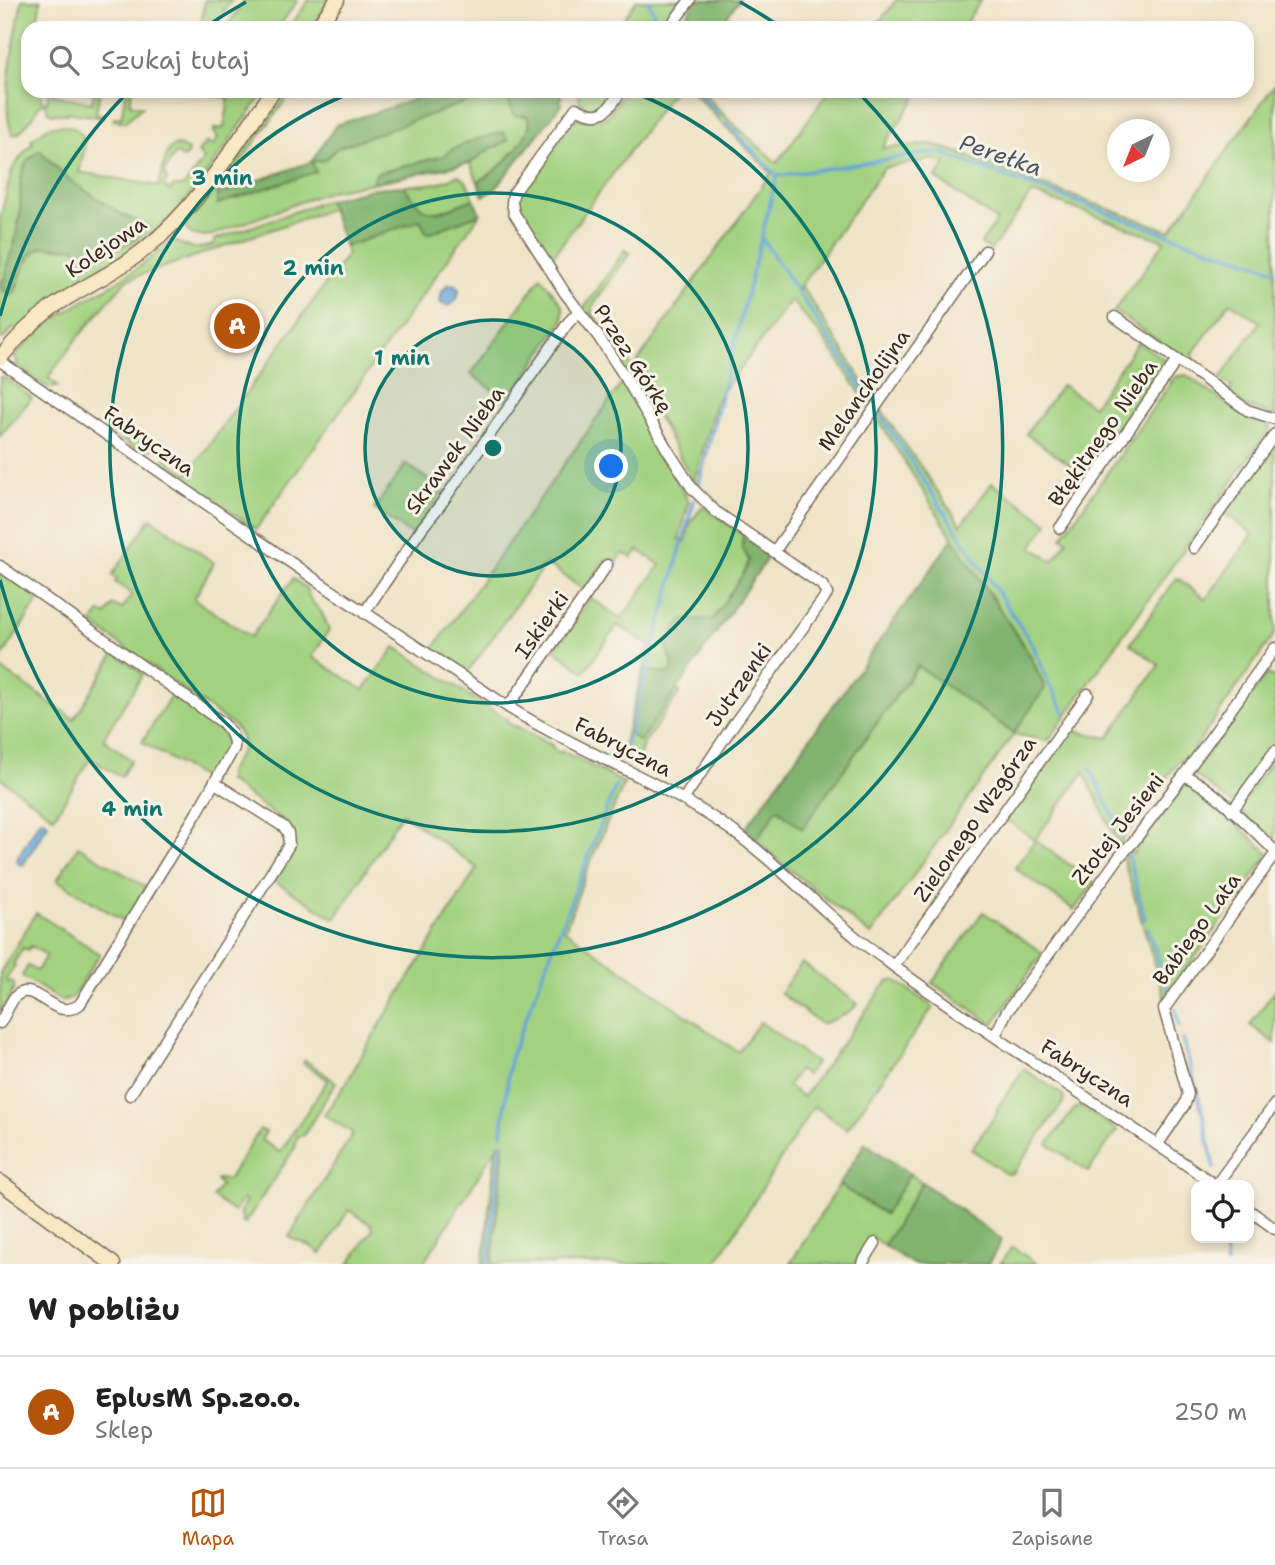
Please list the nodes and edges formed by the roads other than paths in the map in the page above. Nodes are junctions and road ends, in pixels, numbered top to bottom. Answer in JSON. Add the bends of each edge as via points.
{"nodes":[{"id":1,"x":337,"y":0,"type":"edge"},
{"id":2,"x":690,"y":0,"type":"edge"},
{"id":3,"x":322,"y":21,"type":"edge"},
{"id":4,"x":674,"y":21,"type":"edge"},
{"id":5,"x":267,"y":98,"type":"edge"},
{"id":6,"x":616,"y":98,"type":"edge"},
{"id":7,"x":985,"y":251,"type":"dead end"},
{"id":8,"x":579,"y":311,"type":"junction"},
{"id":9,"x":1115,"y":317,"type":"dead end"},
{"id":10,"x":0,"y":359,"type":"edge"},
{"id":11,"x":1177,"y":360,"type":"junction"},
{"id":12,"x":1275,"y":419,"type":"edge"},
{"id":13,"x":1275,"y":434,"type":"edge"},
{"id":14,"x":1059,"y":528,"type":"dead end"},
{"id":15,"x":1194,"y":548,"type":"dead end"},
{"id":16,"x":774,"y":552,"type":"junction"},
{"id":17,"x":607,"y":565,"type":"dead end"},
{"id":18,"x":0,"y":566,"type":"edge"},
{"id":19,"x":827,"y":594,"type":"joint"},
{"id":20,"x":364,"y":613,"type":"junction"},
{"id":21,"x":1275,"y":648,"type":"edge"},
{"id":22,"x":1088,"y":694,"type":"dead end"},
{"id":23,"x":508,"y":707,"type":"junction"},
{"id":24,"x":1275,"y":751,"type":"edge"},
{"id":25,"x":1184,"y":775,"type":"junction"},
{"id":26,"x":215,"y":783,"type":"junction"},
{"id":27,"x":684,"y":800,"type":"junction"},
{"id":28,"x":1232,"y":810,"type":"junction"},
{"id":29,"x":1275,"y":853,"type":"edge"},
{"id":30,"x":894,"y":966,"type":"junction"},
{"id":31,"x":0,"y":1023,"type":"edge"},
{"id":32,"x":995,"y":1036,"type":"junction"},
{"id":33,"x":130,"y":1095,"type":"dead end"},
{"id":34,"x":1275,"y":1104,"type":"edge"},
{"id":35,"x":1158,"y":1144,"type":"junction"},
{"id":36,"x":1208,"y":1180,"type":"edge"},
{"id":37,"x":1219,"y":1180,"type":"edge"},
{"id":38,"x":0,"y":1182,"type":"edge"},
{"id":39,"x":1254,"y":1214,"type":"edge"},
{"id":40,"x":1275,"y":1229,"type":"edge"},
{"id":41,"x":875,"y":1243,"type":"dead end"},
{"id":42,"x":113,"y":1264,"type":"edge"},
{"id":43,"x":862,"y":1264,"type":"edge"}],
"edges":[{"from":1,"to":3,"type":"street"},
{"from":2,"to":4,"type":"street"},
{"from":5,"to":10,"type":"street","name":"Kolejowa","via":[[170,227],[123,266],[50,309]]},
{"from":6,"to":8,"type":"street","name":"Przez Górkę","via":[[599,114],[576,108],[513,194],[514,213]]},
{"from":7,"to":16,"type":"street","name":"Melancholijna"},
{"from":8,"to":16,"type":"street","name":"Przez Górkę","via":[[692,488],[715,511]]},
{"from":8,"to":20,"type":"street","name":"Skrawek Nieba"},
{"from":9,"to":11,"type":"street"},
{"from":10,"to":20,"type":"street","name":"Fabryczna"},
{"from":11,"to":12,"type":"street","via":[[1247,410]]},
{"from":11,"to":14,"type":"street","name":"Błękitnego Nieba"},
{"from":13,"to":15,"type":"street"},
{"from":16,"to":19,"type":"street","name":"Przez Górkę","via":[[822,585]]},
{"from":17,"to":23,"type":"street","name":"Iskierki"},
{"from":18,"to":26,"type":"street","via":[[223,723],[235,741]]},
{"from":19,"to":27,"type":"street","name":"Jutrzenki"},
{"from":20,"to":23,"type":"street","name":"Fabryczna"},
{"from":21,"to":25,"type":"street","name":"Złotej Jesieni"},
{"from":22,"to":30,"type":"street","name":"Zielonego Wzgórza"},
{"from":23,"to":27,"type":"street","name":"Fabryczna"},
{"from":24,"to":28,"type":"street"},
{"from":25,"to":28,"type":"street"},
{"from":25,"to":32,"type":"street","name":"Złotej Jesieni","via":[[1037,969]]},
{"from":26,"to":31,"type":"street","via":[[79,1004],[60,1009],[29,992],[16,996]]},
{"from":26,"to":33,"type":"street","via":[[284,827],[289,845]]},
{"from":27,"to":30,"type":"street","name":"Fabryczna","via":[[740,836]]},
{"from":28,"to":29,"type":"street"},
{"from":29,"to":35,"type":"street","name":"Babiego Lata","via":[[1164,1009],[1188,1094]]},
{"from":30,"to":32,"type":"street","name":"Fabryczna"},
{"from":32,"to":35,"type":"street","name":"Fabryczna"},
{"from":34,"to":37,"type":"street"},
{"from":35,"to":36,"type":"street","name":"Fabryczna"},
{"from":38,"to":42,"type":"street"},
{"from":39,"to":40,"type":"street"},
{"from":41,"to":43,"type":"street"}]}
